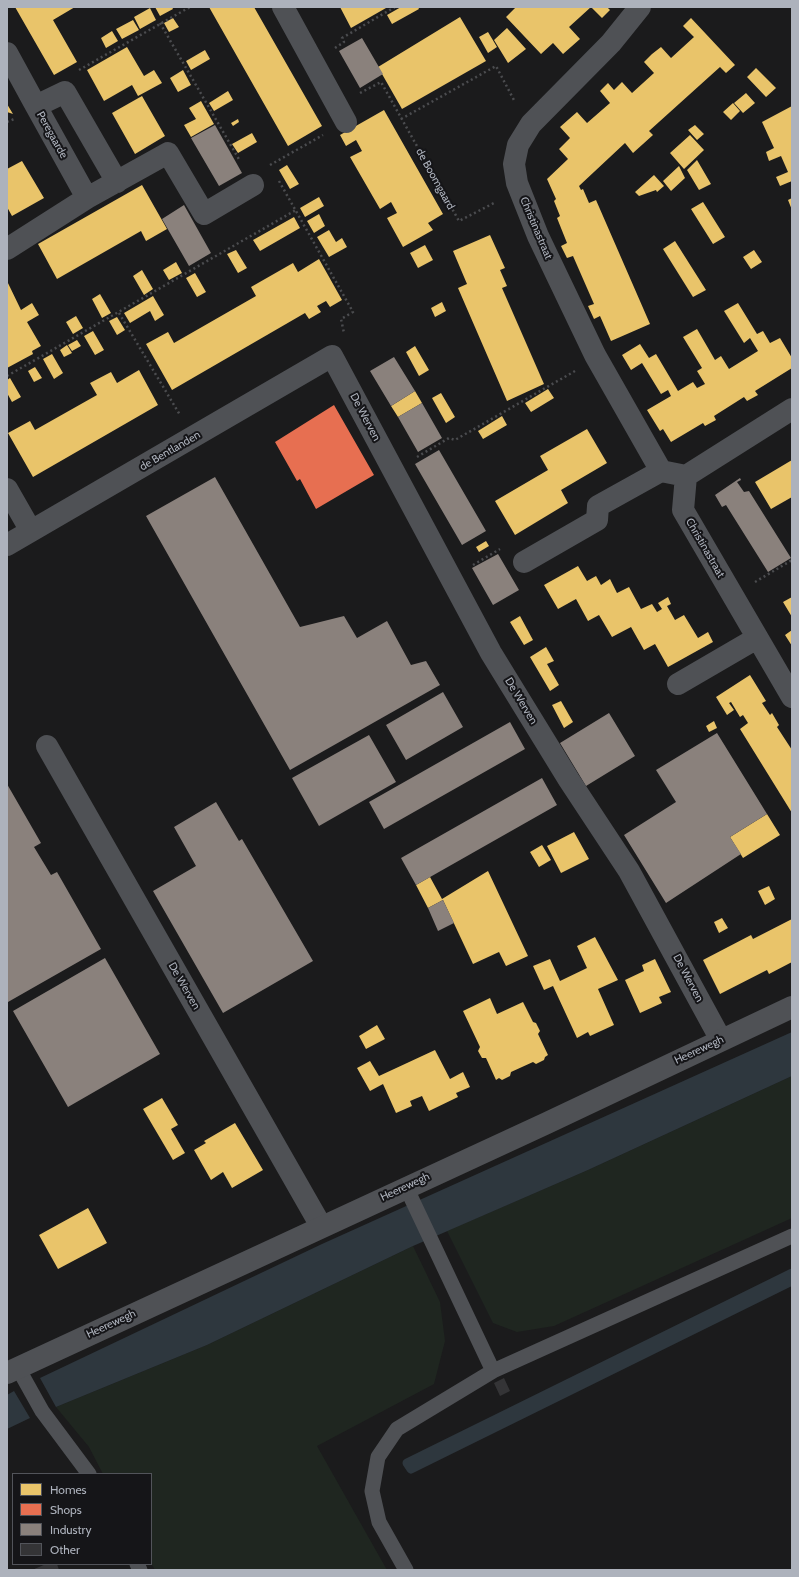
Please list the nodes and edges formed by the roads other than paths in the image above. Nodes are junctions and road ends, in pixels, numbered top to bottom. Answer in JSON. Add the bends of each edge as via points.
{"nodes":[{"id":1,"x":283,"y":7,"type":"edge"},
{"id":2,"x":640,"y":7,"type":"edge"},
{"id":3,"x":7,"y":53,"type":"edge"},
{"id":4,"x":36,"y":106,"type":"junction"},
{"id":5,"x":341,"y":113,"type":"road end"},
{"id":6,"x":116,"y":182,"type":"junction"},
{"id":7,"x":253,"y":185,"type":"road end"},
{"id":8,"x":87,"y":198,"type":"junction"},
{"id":9,"x":7,"y":249,"type":"edge"},
{"id":10,"x":332,"y":356,"type":"joint"},
{"id":11,"x":792,"y":409,"type":"edge"},
{"id":12,"x":661,"y":471,"type":"junction"},
{"id":13,"x":686,"y":476,"type":"junction"},
{"id":14,"x":7,"y":489,"type":"edge"},
{"id":15,"x":31,"y":531,"type":"junction"},
{"id":16,"x":7,"y":545,"type":"edge"},
{"id":17,"x":524,"y":562,"type":"road end"},
{"id":18,"x":757,"y":638,"type":"junction"},
{"id":19,"x":678,"y":684,"type":"dead end"},
{"id":20,"x":790,"y":690,"type":"edge"},
{"id":21,"x":47,"y":746,"type":"dead end"},
{"id":22,"x":792,"y":1007,"type":"edge"},
{"id":23,"x":721,"y":1040,"type":"junction"},
{"id":24,"x":409,"y":1195,"type":"junction"},
{"id":25,"x":321,"y":1226,"type":"junction"},
{"id":26,"x":792,"y":1236,"type":"edge"},
{"id":27,"x":493,"y":1371,"type":"junction"},
{"id":28,"x":17,"y":1375,"type":"edge"},
{"id":29,"x":88,"y":1473,"type":"edge"},
{"id":30,"x":406,"y":1570,"type":"edge"}],
"edges":[{"from":1,"to":5,"type":"street"},
{"from":2,"to":12,"type":"street","name":"Christinastraat","via":[[611,43],[529,127],[518,145],[514,164],[520,190],[538,236],[597,358]]},
{"from":3,"to":4,"type":"street"},
{"from":4,"to":6,"type":"street","name":"Peregaarde","via":[[65,92]]},
{"from":4,"to":8,"type":"street","name":"Peregaarde"},
{"from":6,"to":7,"type":"street","via":[[168,153],[204,214]]},
{"from":6,"to":8,"type":"street"},
{"from":8,"to":9,"type":"street"},
{"from":10,"to":15,"type":"street","name":"de Bentlanden"},
{"from":10,"to":23,"type":"street","name":"De Werven","via":[[491,653],[569,780],[629,871]]},
{"from":11,"to":13,"type":"street"},
{"from":12,"to":13,"type":"street"},
{"from":12,"to":17,"type":"street","via":[[598,506],[597,520]]},
{"from":13,"to":18,"type":"street","name":"Christinastraat","via":[[683,510]]},
{"from":14,"to":15,"type":"street"},
{"from":15,"to":16,"type":"street","name":"de Bentlanden"},
{"from":18,"to":19,"type":"street"},
{"from":18,"to":20,"type":"street","name":"Christinastraat"},
{"from":21,"to":25,"type":"street","name":"De Werven"},
{"from":22,"to":23,"type":"street","name":"Heerewegh"},
{"from":23,"to":24,"type":"street","name":"Heerewegh","via":[[547,1123]]},
{"from":24,"to":25,"type":"street","name":"Heerewegh"},
{"from":24,"to":27,"type":"lane"},
{"from":25,"to":28,"type":"street","name":"Heerewegh"},
{"from":26,"to":27,"type":"lane"},
{"from":27,"to":30,"type":"lane","via":[[397,1429],[378,1457],[372,1491],[379,1522]]},
{"from":28,"to":29,"type":"lane","name":"Heerewegh"}]}
